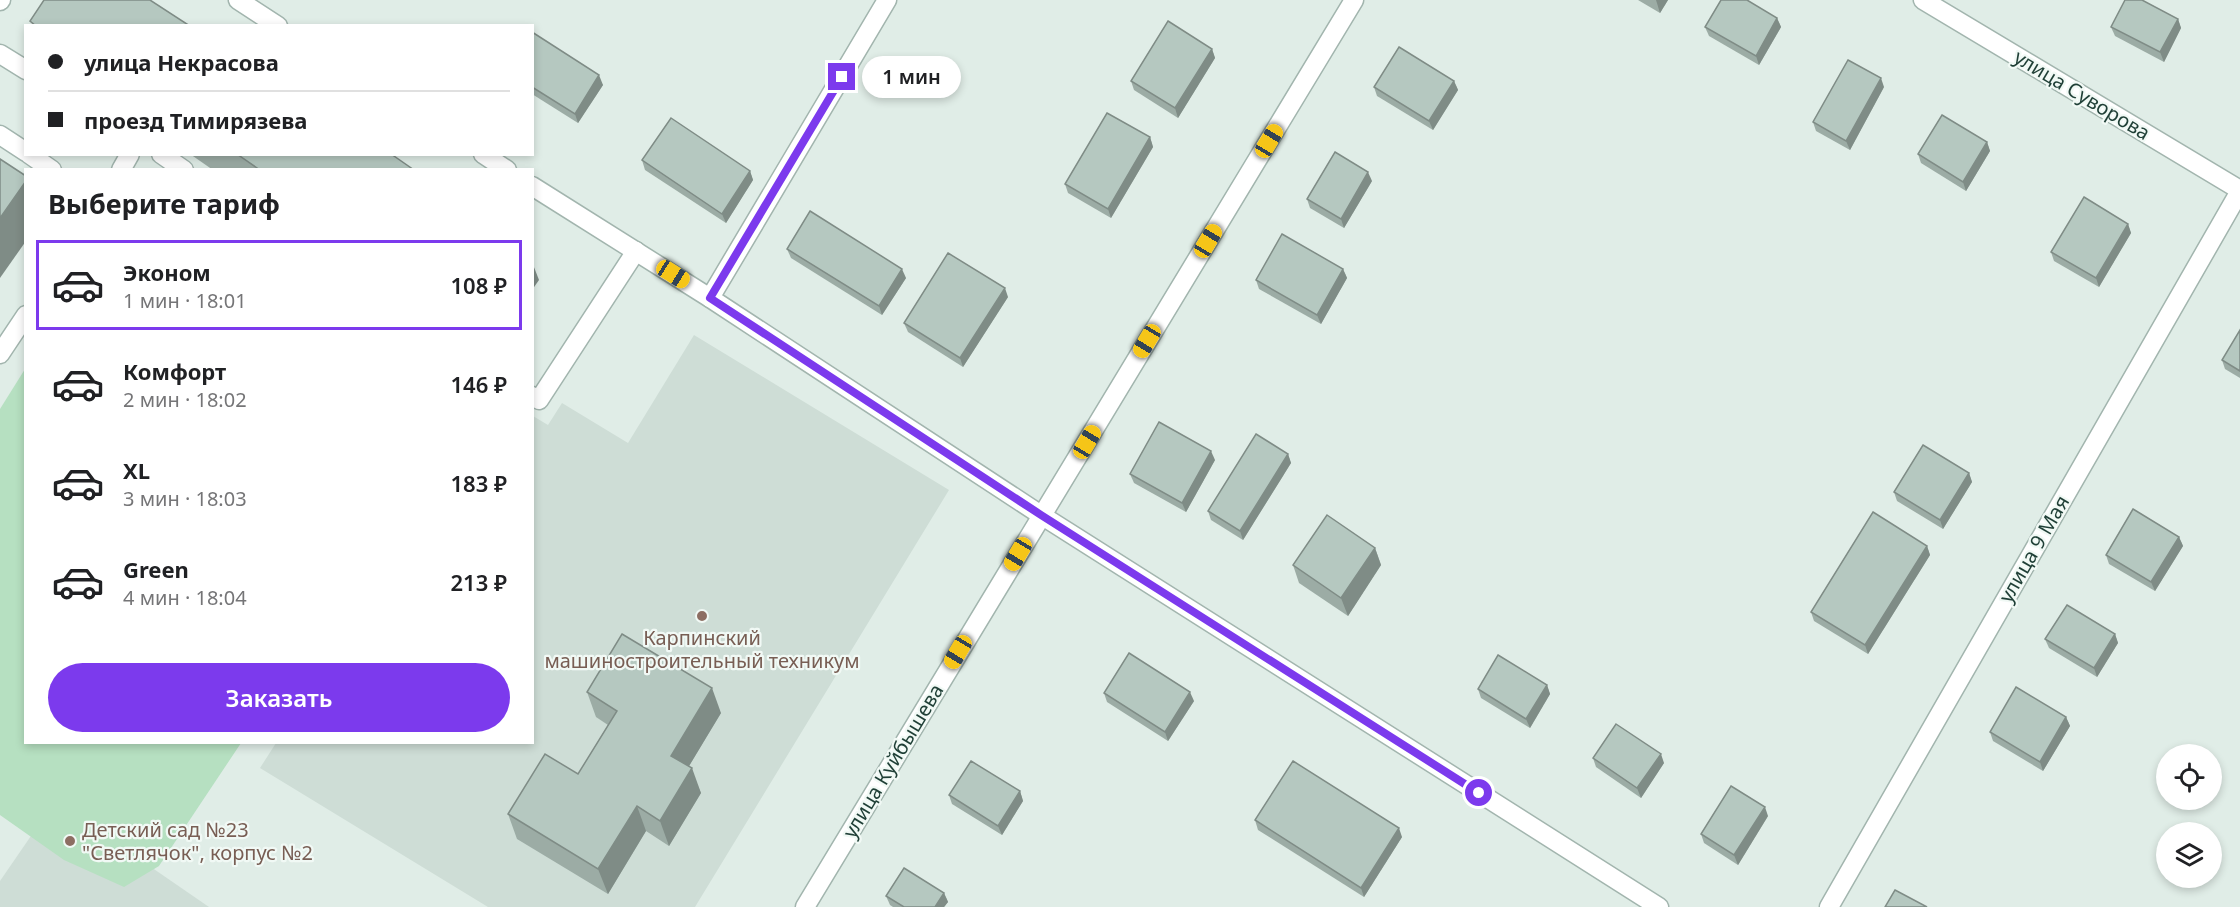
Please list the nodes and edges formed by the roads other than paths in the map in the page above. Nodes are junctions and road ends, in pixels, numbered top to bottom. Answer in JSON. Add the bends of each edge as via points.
{"nodes":[{"id":1,"x":238,"y":0,"type":"edge"},
{"id":2,"x":887,"y":0,"type":"edge"},
{"id":3,"x":1354,"y":0,"type":"edge"},
{"id":4,"x":1923,"y":0,"type":"edge"},
{"id":5,"x":275,"y":24,"type":"edge"},
{"id":6,"x":0,"y":54,"type":"edge"},
{"id":7,"x":24,"y":69,"type":"edge"},
{"id":8,"x":0,"y":135,"type":"edge"},
{"id":9,"x":24,"y":151,"type":"edge"},
{"id":10,"x":31,"y":156,"type":"edge"},
{"id":11,"x":164,"y":156,"type":"edge"},
{"id":12,"x":486,"y":156,"type":"edge"},
{"id":13,"x":49,"y":168,"type":"edge"},
{"id":14,"x":181,"y":168,"type":"edge"},
{"id":15,"x":504,"y":168,"type":"edge"},
{"id":16,"x":534,"y":187,"type":"edge"},
{"id":17,"x":2240,"y":191,"type":"edge"},
{"id":18,"x":636,"y":251,"type":"junction"},
{"id":19,"x":710,"y":298,"type":"junction"},
{"id":20,"x":24,"y":318,"type":"edge"},
{"id":21,"x":0,"y":354,"type":"edge"},
{"id":22,"x":534,"y":397,"type":"edge"},
{"id":23,"x":1041,"y":515,"type":"junction"},
{"id":24,"x":805,"y":907,"type":"edge"},
{"id":25,"x":1659,"y":907,"type":"edge"},
{"id":26,"x":1829,"y":907,"type":"edge"}],
"edges":[{"from":1,"to":5,"type":"street"},
{"from":2,"to":19,"type":"street"},
{"from":3,"to":23,"type":"street","name":"улица Куйбышева"},
{"from":4,"to":17,"type":"street","name":"улица Суворова"},
{"from":6,"to":7,"type":"street"},
{"from":8,"to":9,"type":"street"},
{"from":10,"to":13,"type":"street"},
{"from":11,"to":14,"type":"street"},
{"from":12,"to":15,"type":"street"},
{"from":16,"to":18,"type":"street"},
{"from":17,"to":26,"type":"street","name":"улица 9 Мая"},
{"from":18,"to":19,"type":"street"},
{"from":18,"to":22,"type":"street","via":[[539,400]]},
{"from":19,"to":23,"type":"street"},
{"from":20,"to":21,"type":"street"},
{"from":23,"to":24,"type":"street","name":"улица Куйбышева"},
{"from":23,"to":25,"type":"street"}]}
